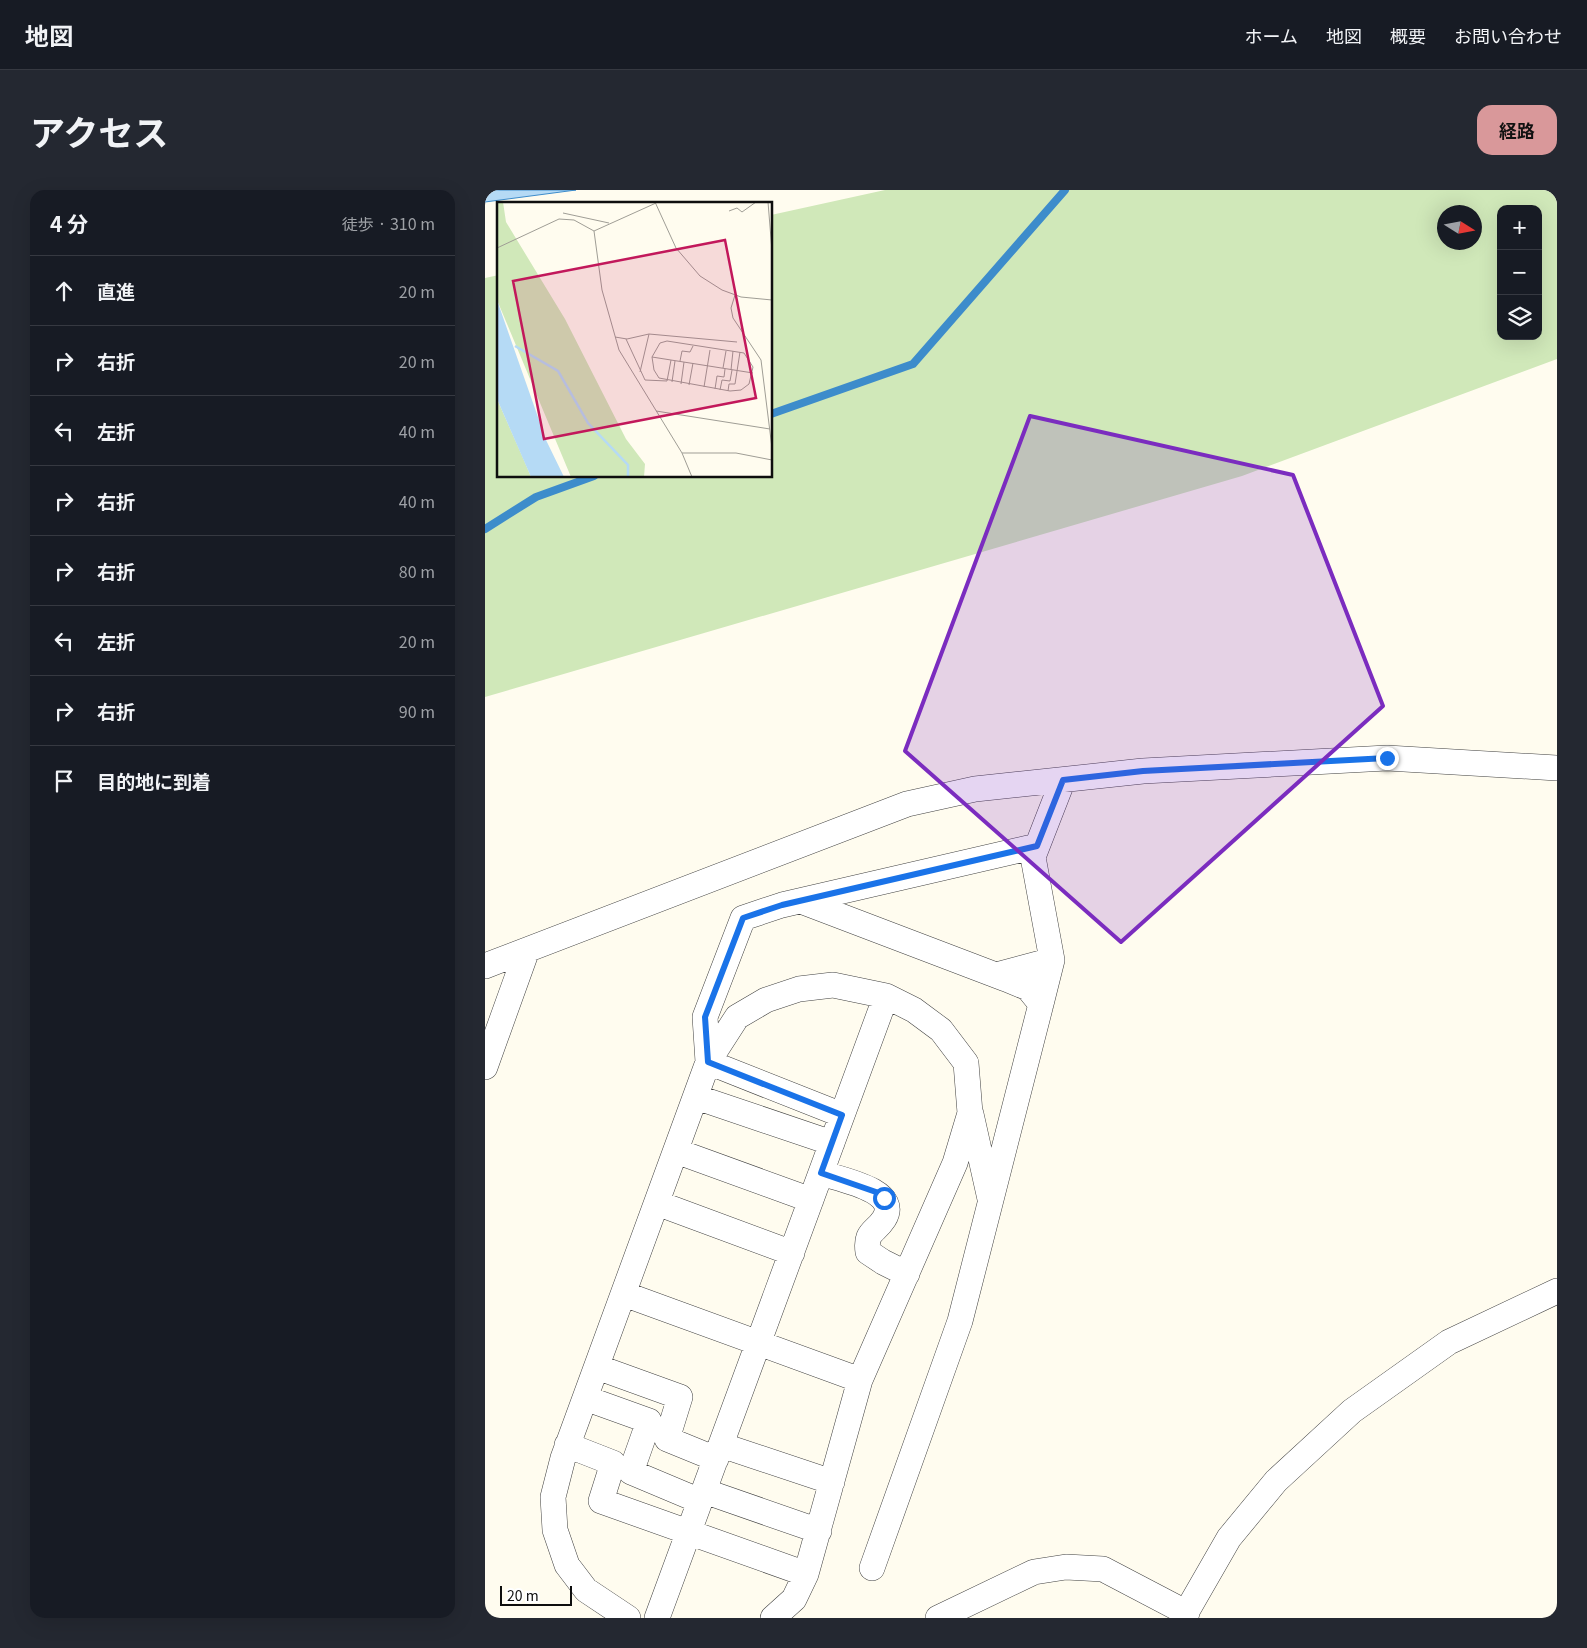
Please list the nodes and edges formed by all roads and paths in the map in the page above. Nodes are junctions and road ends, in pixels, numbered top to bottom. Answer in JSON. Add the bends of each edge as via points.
{"nodes":[{"id":1,"x":1557,"y":768,"type":"edge"},
{"id":2,"x":1063,"y":780,"type":"junction"},
{"id":3,"x":1037,"y":846,"type":"junction"},
{"id":4,"x":801,"y":901,"type":"junction"},
{"id":5,"x":527,"y":950,"type":"junction"},
{"id":6,"x":1052,"y":960,"type":"junction"},
{"id":7,"x":485,"y":966,"type":"edge"},
{"id":8,"x":996,"y":975,"type":"junction"},
{"id":9,"x":886,"y":996,"type":"junction"},
{"id":10,"x":1041,"y":1004,"type":"junction"},
{"id":11,"x":708,"y":1062,"type":"junction"},
{"id":12,"x":485,"y":1067,"type":"edge"},
{"id":13,"x":696,"y":1097,"type":"junction"},
{"id":14,"x":971,"y":1113,"type":"junction"},
{"id":15,"x":842,"y":1115,"type":"junction"},
{"id":16,"x":832,"y":1143,"type":"junction"},
{"id":17,"x":676,"y":1151,"type":"junction"},
{"id":18,"x":821,"y":1173,"type":"junction"},
{"id":19,"x":811,"y":1200,"type":"junction"},
{"id":20,"x":657,"y":1202,"type":"junction"},
{"id":21,"x":991,"y":1204,"type":"junction"},
{"id":22,"x":792,"y":1253,"type":"junction"},
{"id":23,"x":907,"y":1274,"type":"junction"},
{"id":24,"x":1557,"y":1291,"type":"edge"},
{"id":25,"x":624,"y":1294,"type":"junction"},
{"id":26,"x":759,"y":1342,"type":"junction"},
{"id":27,"x":597,"y":1367,"type":"junction"},
{"id":28,"x":860,"y":1380,"type":"junction"},
{"id":29,"x":585,"y":1398,"type":"junction"},
{"id":30,"x":567,"y":1445,"type":"junction"},
{"id":31,"x":718,"y":1452,"type":"junction"},
{"id":32,"x":832,"y":1482,"type":"junction"},
{"id":33,"x":702,"y":1496,"type":"junction"},
{"id":34,"x":689,"y":1531,"type":"junction"},
{"id":35,"x":819,"y":1531,"type":"junction"},
{"id":36,"x":872,"y":1568,"type":"dead end"},
{"id":37,"x":805,"y":1574,"type":"junction"},
{"id":38,"x":1185,"y":1616,"type":"edge"},
{"id":39,"x":628,"y":1618,"type":"edge"},
{"id":40,"x":657,"y":1618,"type":"edge"},
{"id":41,"x":773,"y":1618,"type":"edge"},
{"id":42,"x":938,"y":1618,"type":"edge"}],
"edges":[{"from":1,"to":2,"type":"street","via":[[1387,758],[1143,771]]},
{"from":2,"to":3,"type":"street"},
{"from":2,"to":5,"type":"street","via":[[975,789],[907,804]]},
{"from":3,"to":4,"type":"street"},
{"from":3,"to":6,"type":"street","via":[[1033,857]]},
{"from":4,"to":8,"type":"street"},
{"from":4,"to":11,"type":"street","via":[[743,918],[705,1017]]},
{"from":5,"to":7,"type":"street"},
{"from":5,"to":12,"type":"street"},
{"from":6,"to":8,"type":"street"},
{"from":6,"to":10,"type":"street"},
{"from":8,"to":10,"type":"street","via":[[1028,988]]},
{"from":9,"to":11,"type":"street","via":[[833,986],[799,989],[766,1000],[737,1017]]},
{"from":9,"to":14,"type":"street","via":[[941,1030],[966,1063]]},
{"from":9,"to":15,"type":"street"},
{"from":10,"to":21,"type":"street"},
{"from":11,"to":13,"type":"street"},
{"from":11,"to":15,"type":"street"},
{"from":13,"to":16,"type":"street"},
{"from":13,"to":17,"type":"street"},
{"from":14,"to":21,"type":"street"},
{"from":14,"to":23,"type":"street","via":[[955,1164]]},
{"from":15,"to":16,"type":"street"},
{"from":16,"to":18,"type":"street"},
{"from":17,"to":19,"type":"street"},
{"from":17,"to":20,"type":"street"},
{"from":18,"to":19,"type":"street"},
{"from":18,"to":23,"type":"street","via":[[876,1192],[884,1198],[887,1206],[885,1218],[869,1236],[869,1252]]},
{"from":19,"to":22,"type":"street"},
{"from":20,"to":22,"type":"street"},
{"from":20,"to":25,"type":"street"},
{"from":21,"to":36,"type":"street","via":[[960,1321]]},
{"from":22,"to":26,"type":"street"},
{"from":23,"to":28,"type":"street"},
{"from":24,"to":38,"type":"street","via":[[1449,1342],[1352,1411],[1270,1488],[1229,1538]]},
{"from":25,"to":26,"type":"street"},
{"from":25,"to":27,"type":"street"},
{"from":26,"to":28,"type":"street"},
{"from":26,"to":31,"type":"street"},
{"from":27,"to":29,"type":"street"},
{"from":27,"to":31,"type":"street","via":[[680,1397],[667,1439]]},
{"from":28,"to":32,"type":"street"},
{"from":29,"to":30,"type":"street"},
{"from":29,"to":33,"type":"street","via":[[649,1421],[631,1472]]},
{"from":30,"to":34,"type":"street","via":[[613,1463],[601,1501]]},
{"from":30,"to":39,"type":"street","via":[[553,1497],[555,1530],[567,1565],[586,1590]]},
{"from":31,"to":32,"type":"street"},
{"from":31,"to":33,"type":"street"},
{"from":32,"to":35,"type":"street"},
{"from":33,"to":34,"type":"street"},
{"from":33,"to":35,"type":"street"},
{"from":34,"to":37,"type":"street"},
{"from":34,"to":40,"type":"street"},
{"from":35,"to":37,"type":"street"},
{"from":37,"to":41,"type":"street","via":[[793,1599]]},
{"from":38,"to":42,"type":"street","via":[[1103,1569],[1066,1567],[1034,1572]]}]}
